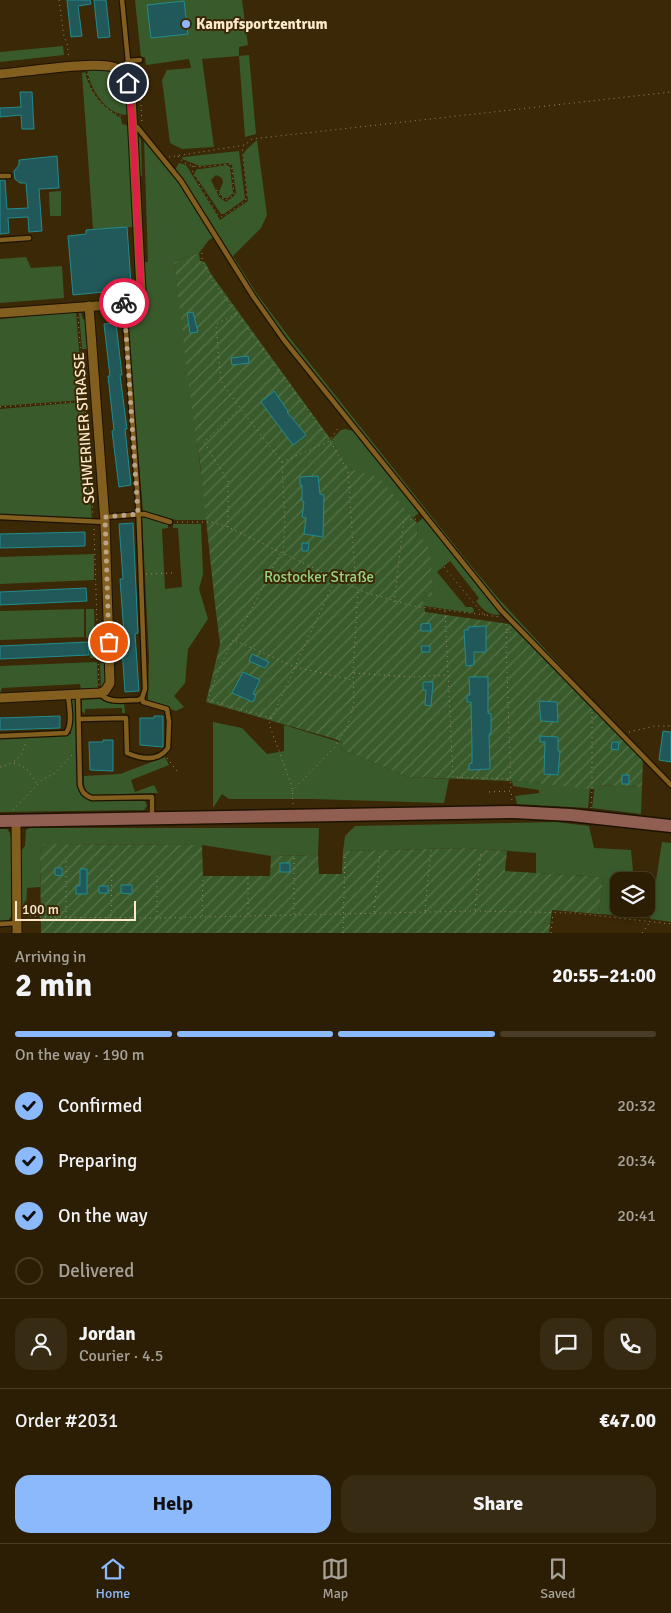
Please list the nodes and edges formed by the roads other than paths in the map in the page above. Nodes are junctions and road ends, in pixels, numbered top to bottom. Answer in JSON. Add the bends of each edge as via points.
{"nodes":[{"id":1,"x":122,"y":0,"type":"edge"},
{"id":2,"x":128,"y":60,"type":"junction"},
{"id":3,"x":140,"y":60,"type":"dead end"},
{"id":4,"x":121,"y":71,"type":"junction"},
{"id":5,"x":0,"y":74,"type":"edge"},
{"id":6,"x":132,"y":127,"type":"junction"},
{"id":7,"x":0,"y":176,"type":"edge"},
{"id":8,"x":9,"y":176,"type":"dead end"},
{"id":9,"x":28,"y":238,"type":"dead end"},
{"id":10,"x":0,"y":240,"type":"edge"},
{"id":11,"x":128,"y":302,"type":"junction"},
{"id":12,"x":89,"y":306,"type":"junction"},
{"id":13,"x":0,"y":312,"type":"edge"},
{"id":14,"x":138,"y":514,"type":"junction"},
{"id":15,"x":0,"y":517,"type":"edge"},
{"id":16,"x":105,"y":519,"type":"junction"},
{"id":17,"x":170,"y":522,"type":"road end"},
{"id":18,"x":100,"y":693,"type":"junction"},
{"id":19,"x":68,"y":694,"type":"junction"},
{"id":20,"x":78,"y":694,"type":"junction"},
{"id":21,"x":0,"y":698,"type":"edge"},
{"id":22,"x":142,"y":698,"type":"junction"},
{"id":23,"x":79,"y":719,"type":"junction"},
{"id":24,"x":0,"y":736,"type":"edge"},
{"id":25,"x":671,"y":785,"type":"edge"},
{"id":26,"x":152,"y":818,"type":"junction"},
{"id":27,"x":1,"y":820,"type":"edge"},
{"id":28,"x":16,"y":821,"type":"junction"},
{"id":29,"x":671,"y":826,"type":"edge"},
{"id":30,"x":17,"y":919,"type":"junction"},
{"id":31,"x":0,"y":924,"type":"edge"},
{"id":32,"x":17,"y":933,"type":"edge"}],
"edges":[{"from":1,"to":2,"type":"lane"},
{"from":2,"to":3,"type":"lane"},
{"from":2,"to":4,"type":"lane"},
{"from":4,"to":5,"type":"street","via":[[108,66],[85,66]]},
{"from":4,"to":6,"type":"street","via":[[130,88]]},
{"from":6,"to":11,"type":"street","via":[[141,291],[139,296]]},
{"from":6,"to":25,"type":"lane","via":[[137,127],[181,181],[284,340],[423,514],[506,615]]},
{"from":7,"to":8,"type":"lane"},
{"from":9,"to":10,"type":"lane"},
{"from":11,"to":12,"type":"street"},
{"from":11,"to":14,"type":"lane"},
{"from":12,"to":13,"type":"street"},
{"from":12,"to":16,"type":"street","name":"SCHWERINER STRASSE"},
{"from":14,"to":16,"type":"lane"},
{"from":14,"to":17,"type":"lane"},
{"from":14,"to":22,"type":"lane","via":[[145,689]]},
{"from":15,"to":16,"type":"lane","via":[[94,522]]},
{"from":16,"to":18,"type":"street","name":"SCHWERINER STRASSE","via":[[110,682],[106,691]]},
{"from":18,"to":20,"type":"street"},
{"from":18,"to":22,"type":"lane","via":[[104,698],[113,700]]},
{"from":19,"to":20,"type":"street"},
{"from":19,"to":21,"type":"street"},
{"from":19,"to":24,"type":"lane","via":[[70,722],[66,733]]},
{"from":20,"to":23,"type":"lane"},
{"from":22,"to":23,"type":"lane","via":[[143,702],[167,709],[168,748],[160,756],[140,759],[127,753],[126,718]]},
{"from":23,"to":26,"type":"lane","via":[[82,792],[92,798],[152,797]]},
{"from":26,"to":28,"type":"street"},
{"from":26,"to":29,"type":"street","via":[[514,812],[590,816]]},
{"from":27,"to":28,"type":"street"},
{"from":28,"to":30,"type":"street"},
{"from":30,"to":31,"type":"lane"},
{"from":30,"to":32,"type":"street"}]}
